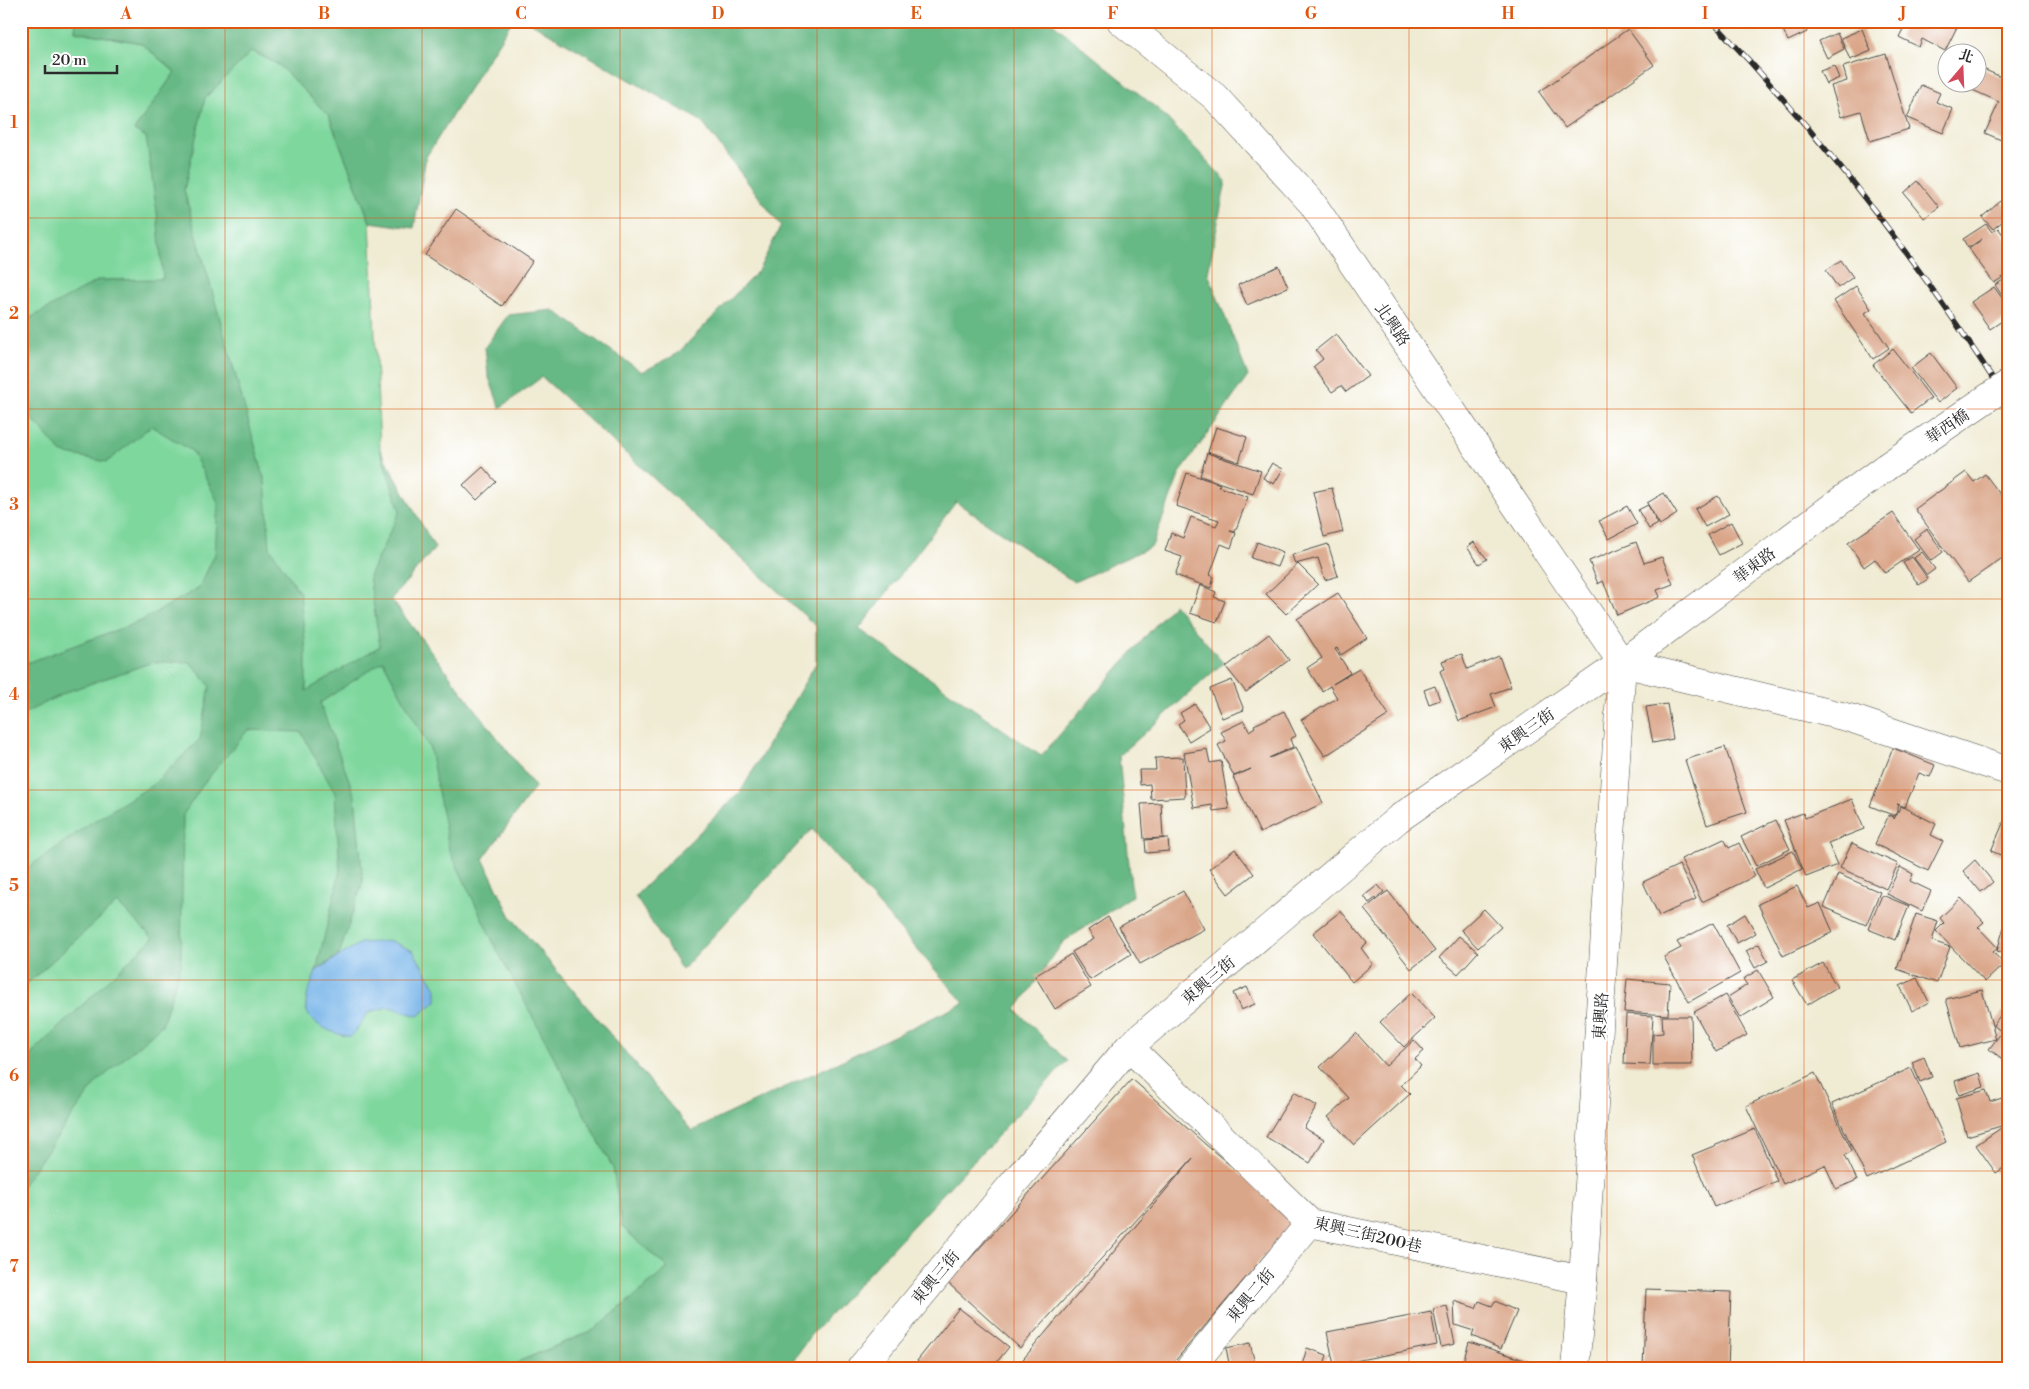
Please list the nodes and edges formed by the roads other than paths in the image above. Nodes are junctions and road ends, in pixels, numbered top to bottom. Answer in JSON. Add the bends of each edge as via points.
{"nodes":[{"id":1,"x":1121,"y":21,"type":"edge"},
{"id":2,"x":2008,"y":384,"type":"edge"},
{"id":3,"x":1886,"y":467,"type":"joint"},
{"id":4,"x":1622,"y":664,"type":"junction"},
{"id":5,"x":2008,"y":770,"type":"edge"},
{"id":6,"x":1129,"y":1047,"type":"junction"},
{"id":7,"x":1310,"y":1223,"type":"junction"},
{"id":8,"x":1583,"y":1280,"type":"junction"},
{"id":9,"x":861,"y":1368,"type":"edge"},
{"id":10,"x":1190,"y":1368,"type":"edge"},
{"id":11,"x":1575,"y":1368,"type":"edge"}],
"edges":[{"from":1,"to":4,"type":"street","name":"北興路","via":[[1215,97],[1312,203]]},
{"from":2,"to":3,"type":"street","name":"華西橋","bridge":true},
{"from":3,"to":4,"type":"street","name":"華東路"},
{"from":4,"to":5,"type":"street","via":[[1850,718]]},
{"from":4,"to":6,"type":"street","name":"東興三街","via":[[1398,819]]},
{"from":4,"to":8,"type":"street","name":"東興路"},
{"from":6,"to":7,"type":"street","name":"東興三街200巷"},
{"from":6,"to":9,"type":"street","name":"東興三街"},
{"from":7,"to":8,"type":"street","name":"東興三街200巷"},
{"from":7,"to":10,"type":"street","name":"東興二街"},
{"from":8,"to":11,"type":"street","name":"東興路"}]}
